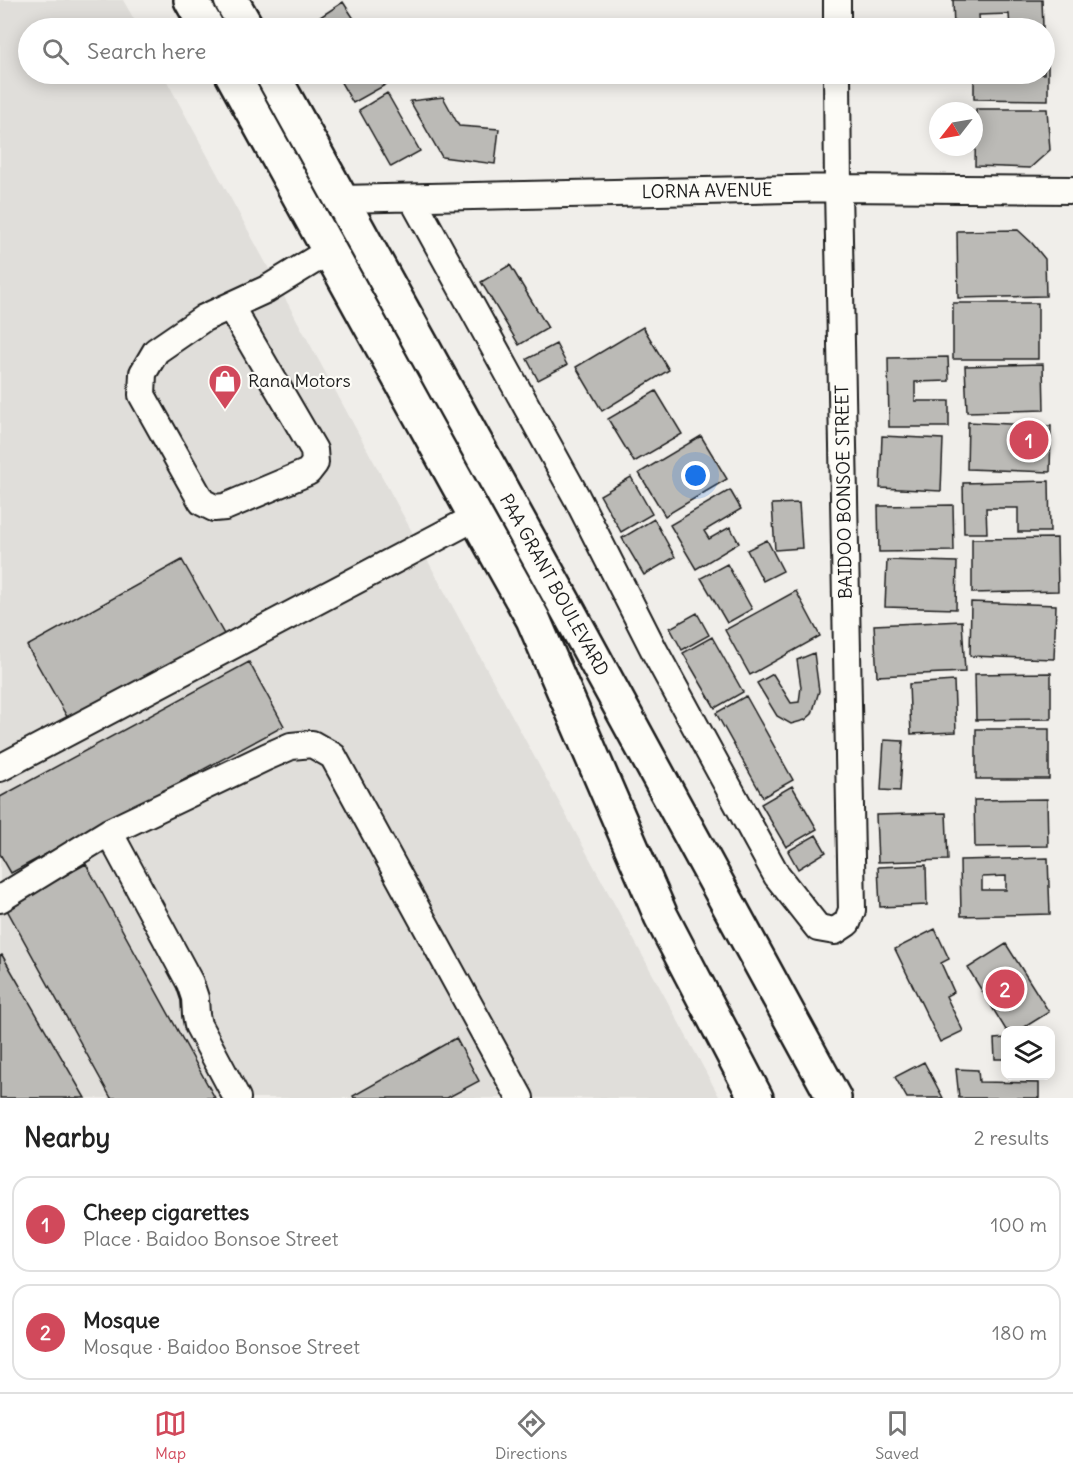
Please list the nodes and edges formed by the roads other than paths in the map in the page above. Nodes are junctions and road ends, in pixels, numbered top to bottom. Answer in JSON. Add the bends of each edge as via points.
{"nodes":[{"id":1,"x":231,"y":0,"type":"edge"},
{"id":2,"x":837,"y":0,"type":"edge"},
{"id":3,"x":241,"y":18,"type":"edge"},
{"id":4,"x":837,"y":18,"type":"edge"},
{"id":5,"x":237,"y":84,"type":"edge"},
{"id":6,"x":277,"y":84,"type":"edge"},
{"id":7,"x":837,"y":84,"type":"edge"},
{"id":8,"x":838,"y":188,"type":"junction"},
{"id":9,"x":1073,"y":190,"type":"edge"},
{"id":10,"x":412,"y":198,"type":"junction"},
{"id":11,"x":340,"y":199,"type":"junction"},
{"id":12,"x":329,"y":251,"type":"junction"},
{"id":13,"x":230,"y":306,"type":"junction"},
{"id":14,"x":476,"y":517,"type":"junction"},
{"id":15,"x":564,"y":603,"type":"junction"},
{"id":16,"x":533,"y":619,"type":"junction"},
{"id":17,"x":0,"y":768,"type":"edge"},
{"id":18,"x":110,"y":832,"type":"junction"},
{"id":19,"x":0,"y":899,"type":"edge"},
{"id":20,"x":237,"y":1098,"type":"edge"},
{"id":21,"x":520,"y":1098,"type":"edge"},
{"id":22,"x":756,"y":1098,"type":"edge"},
{"id":23,"x":834,"y":1098,"type":"edge"}],
"edges":[{"from":1,"to":3,"type":"main road"},
{"from":2,"to":4,"type":"street"},
{"from":5,"to":12,"type":"main road","name":"PAA GRANT BOULEVARD"},
{"from":6,"to":11,"type":"main road","name":"PAA GRANT BOULEVARD"},
{"from":7,"to":8,"type":"street","name":"BAIDOO BONSOE STREET"},
{"from":8,"to":9,"type":"street","name":"LORNA AVENUE"},
{"from":8,"to":10,"type":"street","name":"LORNA AVENUE"},
{"from":8,"to":10,"type":"street","name":"BAIDOO BONSOE STREET","via":[[852,910],[847,923],[835,931],[818,928],[777,876],[655,652],[577,498]]},
{"from":10,"to":11,"type":"street","name":"LORNA AVENUE"},
{"from":11,"to":15,"type":"main road","name":"PAA GRANT BOULEVARD"},
{"from":12,"to":13,"type":"street","via":[[267,289]]},
{"from":12,"to":14,"type":"main road","name":"PAA GRANT BOULEVARD"},
{"from":13,"to":13,"type":"street","via":[[314,450],[315,463],[308,472],[225,507],[214,508],[202,502],[142,395],[142,373],[156,351],[204,318]]},
{"from":14,"to":16,"type":"main road","name":"PAA GRANT BOULEVARD"},
{"from":14,"to":17,"type":"street"},
{"from":15,"to":16,"type":"main road"},
{"from":15,"to":23,"type":"main road","name":"PAA GRANT BOULEVARD"},
{"from":16,"to":22,"type":"main road","name":"PAA GRANT BOULEVARD","via":[[661,916]]},
{"from":18,"to":19,"type":"street"},
{"from":18,"to":20,"type":"street","via":[[190,983],[198,1025]]},
{"from":18,"to":21,"type":"street","via":[[291,746],[312,744],[333,756]]}]}
